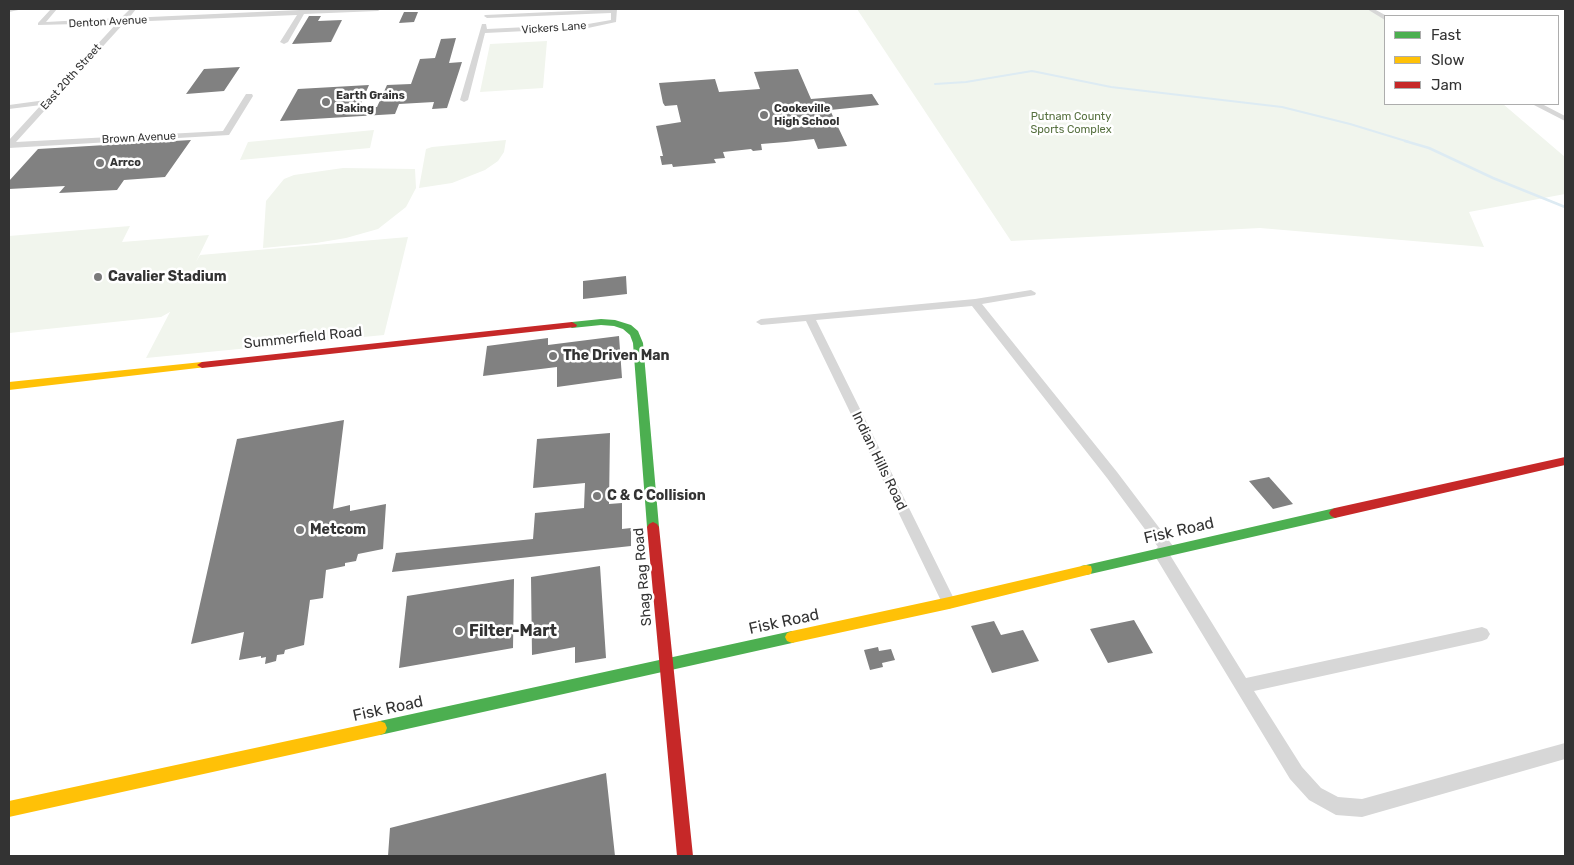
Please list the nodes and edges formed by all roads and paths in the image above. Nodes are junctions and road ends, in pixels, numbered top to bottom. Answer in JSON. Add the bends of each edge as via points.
{"nodes":[{"id":1,"x":20,"y":9,"type":"edge"},
{"id":2,"x":54,"y":9,"type":"edge"},
{"id":3,"x":133,"y":9,"type":"edge"},
{"id":4,"x":378,"y":9,"type":"edge"},
{"id":5,"x":1370,"y":9,"type":"edge"},
{"id":6,"x":9,"y":10,"type":"edge"},
{"id":7,"x":614,"y":10,"type":"edge"},
{"id":8,"x":303,"y":11,"type":"edge"},
{"id":9,"x":488,"y":12,"type":"edge"},
{"id":10,"x":1384,"y":17,"type":"edge"},
{"id":11,"x":123,"y":21,"type":"junction"},
{"id":12,"x":482,"y":31,"type":"junction"},
{"id":13,"x":284,"y":42,"type":"dead end"},
{"id":14,"x":249,"y":96,"type":"dead end"},
{"id":15,"x":464,"y":100,"type":"dead end"},
{"id":16,"x":48,"y":102,"type":"junction"},
{"id":17,"x":1538,"y":105,"type":"edge"},
{"id":18,"x":9,"y":107,"type":"edge"},
{"id":19,"x":1565,"y":119,"type":"edge"},
{"id":20,"x":9,"y":145,"type":"edge"},
{"id":21,"x":1031,"y":293,"type":"dead end"},
{"id":22,"x":975,"y":302,"type":"junction"},
{"id":23,"x":810,"y":319,"type":"junction"},
{"id":24,"x":600,"y":322,"type":"joint"},
{"id":25,"x":760,"y":322,"type":"dead end"},
{"id":26,"x":9,"y":386,"type":"edge"},
{"id":27,"x":1565,"y":461,"type":"edge"},
{"id":28,"x":1164,"y":551,"type":"junction"},
{"id":29,"x":949,"y":603,"type":"junction"},
{"id":30,"x":1482,"y":634,"type":"dead end"},
{"id":31,"x":665,"y":664,"type":"junction"},
{"id":32,"x":1242,"y":686,"type":"junction"},
{"id":33,"x":1565,"y":750,"type":"edge"},
{"id":34,"x":9,"y":809,"type":"edge"},
{"id":35,"x":685,"y":856,"type":"edge"}],
"edges":[{"from":1,"to":6,"type":"street"},
{"from":2,"to":11,"type":"street","name":"Denton Avenue","via":[[40,24]]},
{"from":3,"to":11,"type":"street","name":"East 20th Street"},
{"from":4,"to":8,"type":"street","name":"Denton Avenue"},
{"from":5,"to":10,"type":"street"},
{"from":7,"to":9,"type":"street"},
{"from":7,"to":12,"type":"street","name":"Vickers Lane","via":[[614,21],[588,26]]},
{"from":8,"to":11,"type":"street","name":"Denton Avenue"},
{"from":8,"to":13,"type":"street"},
{"from":9,"to":12,"type":"street"},
{"from":11,"to":16,"type":"street","name":"East 20th Street"},
{"from":12,"to":15,"type":"street"},
{"from":14,"to":20,"type":"street","name":"Brown Avenue","via":[[226,133]]},
{"from":16,"to":18,"type":"street"},
{"from":16,"to":20,"type":"street","name":"East 20th Street"},
{"from":17,"to":19,"type":"street"},
{"from":21,"to":22,"type":"street"},
{"from":22,"to":23,"type":"street"},
{"from":22,"to":28,"type":"street","via":[[1112,475]]},
{"from":23,"to":25,"type":"street"},
{"from":23,"to":29,"type":"street","name":"Indian Hills Road"},
{"from":24,"to":26,"type":"street","name":"Summerfield Road"},
{"from":24,"to":31,"type":"street","name":"Shag Rag Road","via":[[627,327],[638,343]]},
{"from":27,"to":28,"type":"street","name":"Fisk Road"},
{"from":28,"to":29,"type":"street","name":"Fisk Road"},
{"from":28,"to":32,"type":"street"},
{"from":29,"to":31,"type":"street","name":"Fisk Road"},
{"from":30,"to":32,"type":"street"},
{"from":31,"to":34,"type":"street","name":"Fisk Road"},
{"from":31,"to":35,"type":"street","name":"Shag Rag Road"},
{"from":32,"to":33,"type":"street","via":[[1296,773],[1315,794],[1336,806],[1362,808]]}]}
